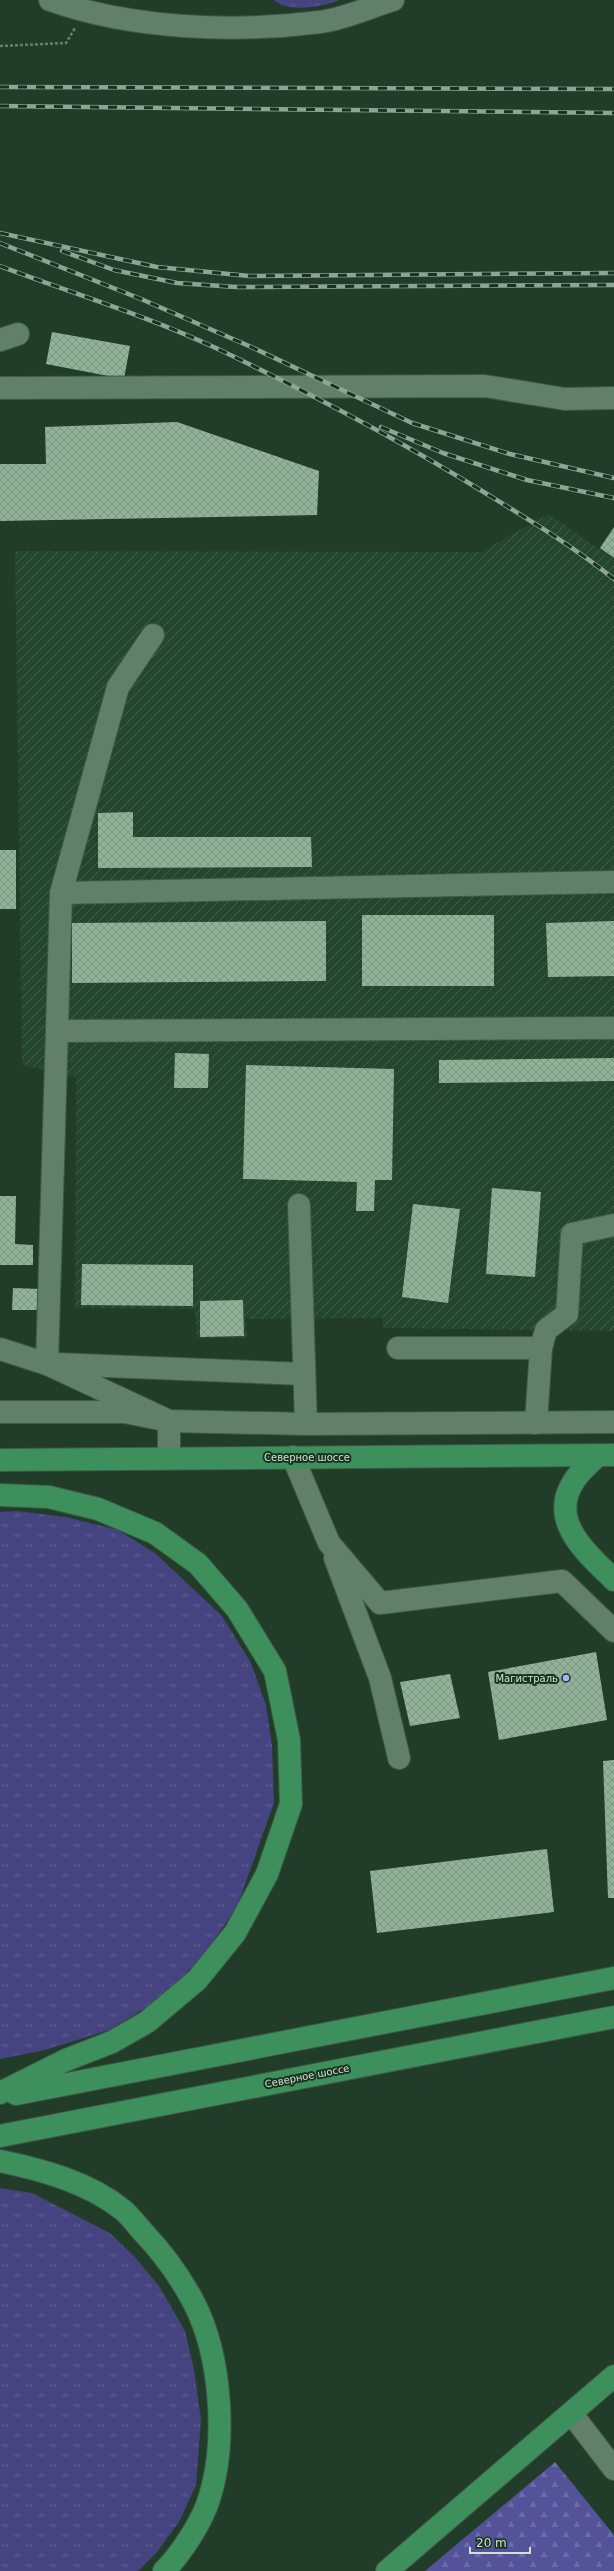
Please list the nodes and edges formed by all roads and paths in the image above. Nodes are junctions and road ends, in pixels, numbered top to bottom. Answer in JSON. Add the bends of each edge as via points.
{"nodes":[{"id":1,"x":50,"y":0,"type":"edge"},
{"id":2,"x":393,"y":0,"type":"edge"},
{"id":3,"x":85,"y":12,"type":"junction"},
{"id":4,"x":0,"y":46,"type":"edge"},
{"id":5,"x":0,"y":388,"type":"edge"},
{"id":6,"x":614,"y":398,"type":"edge"},
{"id":7,"x":153,"y":635,"type":"dead end"},
{"id":8,"x":614,"y":882,"type":"edge"},
{"id":9,"x":60,"y":893,"type":"junction"},
{"id":10,"x":614,"y":1028,"type":"edge"},
{"id":11,"x":57,"y":1031,"type":"junction"},
{"id":12,"x":299,"y":1205,"type":"dead end"},
{"id":13,"x":614,"y":1225,"type":"edge"},
{"id":14,"x":0,"y":1347,"type":"edge"},
{"id":15,"x":398,"y":1348,"type":"dead end"},
{"id":16,"x":541,"y":1348,"type":"junction"},
{"id":17,"x":47,"y":1364,"type":"junction"},
{"id":18,"x":303,"y":1374,"type":"junction"},
{"id":19,"x":0,"y":1412,"type":"edge"},
{"id":20,"x":169,"y":1421,"type":"junction"},
{"id":21,"x":614,"y":1422,"type":"edge"},
{"id":22,"x":536,"y":1423,"type":"junction"},
{"id":23,"x":306,"y":1424,"type":"junction"},
{"id":24,"x":605,"y":1455,"type":"edge"},
{"id":25,"x":293,"y":1457,"type":"junction"},
{"id":26,"x":169,"y":1458,"type":"junction"},
{"id":27,"x":0,"y":1460,"type":"edge"},
{"id":28,"x":0,"y":1495,"type":"edge"},
{"id":29,"x":329,"y":1543,"type":"junction"},
{"id":30,"x":614,"y":1580,"type":"edge"},
{"id":31,"x":614,"y":1631,"type":"edge"},
{"id":32,"x":400,"y":1758,"type":"dead end"},
{"id":33,"x":614,"y":1978,"type":"edge"},
{"id":34,"x":614,"y":2017,"type":"edge"},
{"id":35,"x":0,"y":2093,"type":"edge"},
{"id":36,"x":0,"y":2097,"type":"edge"},
{"id":37,"x":0,"y":2136,"type":"edge"},
{"id":38,"x":0,"y":2161,"type":"edge"},
{"id":39,"x":614,"y":2376,"type":"edge"},
{"id":40,"x":571,"y":2413,"type":"junction"},
{"id":41,"x":614,"y":2469,"type":"edge"},
{"id":42,"x":164,"y":2571,"type":"edge"},
{"id":43,"x":386,"y":2571,"type":"edge"}],
"edges":[{"from":1,"to":3,"type":"lane"},
{"from":2,"to":3,"type":"lane","via":[[322,22],[209,29]]},
{"from":3,"to":4,"type":"path","via":[[66,43]]},
{"from":5,"to":6,"type":"lane","via":[[485,386],[565,399]]},
{"from":7,"to":9,"type":"lane","via":[[118,687]]},
{"from":8,"to":9,"type":"lane"},
{"from":9,"to":11,"type":"lane"},
{"from":10,"to":11,"type":"lane"},
{"from":11,"to":17,"type":"lane"},
{"from":12,"to":18,"type":"lane"},
{"from":13,"to":16,"type":"lane","via":[[572,1234],[567,1314],[546,1330]]},
{"from":14,"to":17,"type":"lane"},
{"from":15,"to":16,"type":"lane"},
{"from":16,"to":22,"type":"lane"},
{"from":17,"to":18,"type":"lane"},
{"from":17,"to":20,"type":"lane"},
{"from":18,"to":23,"type":"lane"},
{"from":19,"to":20,"type":"lane","via":[[125,1412]]},
{"from":20,"to":23,"type":"lane"},
{"from":20,"to":26,"type":"lane"},
{"from":21,"to":22,"type":"lane"},
{"from":22,"to":23,"type":"lane"},
{"from":24,"to":25,"type":"main road","name":"Северное шоссе"},
{"from":24,"to":30,"type":"main road","via":[[573,1481],[566,1502],[566,1520],[580,1547]]},
{"from":25,"to":26,"type":"main road","name":"Северное шоссе"},
{"from":25,"to":29,"type":"lane"},
{"from":26,"to":27,"type":"main road","name":"Северное шоссе"},
{"from":28,"to":35,"type":"main road","via":[[49,1497],[98,1509],[155,1533],[198,1564],[237,1609],[275,1671],[289,1740],[291,1804],[263,1880],[235,1933],[197,1980],[147,2022],[112,2042],[66,2060]]},
{"from":29,"to":31,"type":"lane","via":[[380,1603],[562,1581]]},
{"from":29,"to":32,"type":"lane","via":[[380,1678]]},
{"from":33,"to":36,"type":"main road"},
{"from":34,"to":37,"type":"main road","name":"Северное шоссе"},
{"from":38,"to":42,"type":"main road","via":[[44,2170],[85,2188],[123,2210],[167,2257],[194,2302],[209,2345],[219,2401],[217,2461],[206,2506],[177,2559]]},
{"from":39,"to":40,"type":"main road"},
{"from":40,"to":41,"type":"lane"},
{"from":40,"to":43,"type":"main road"}]}
